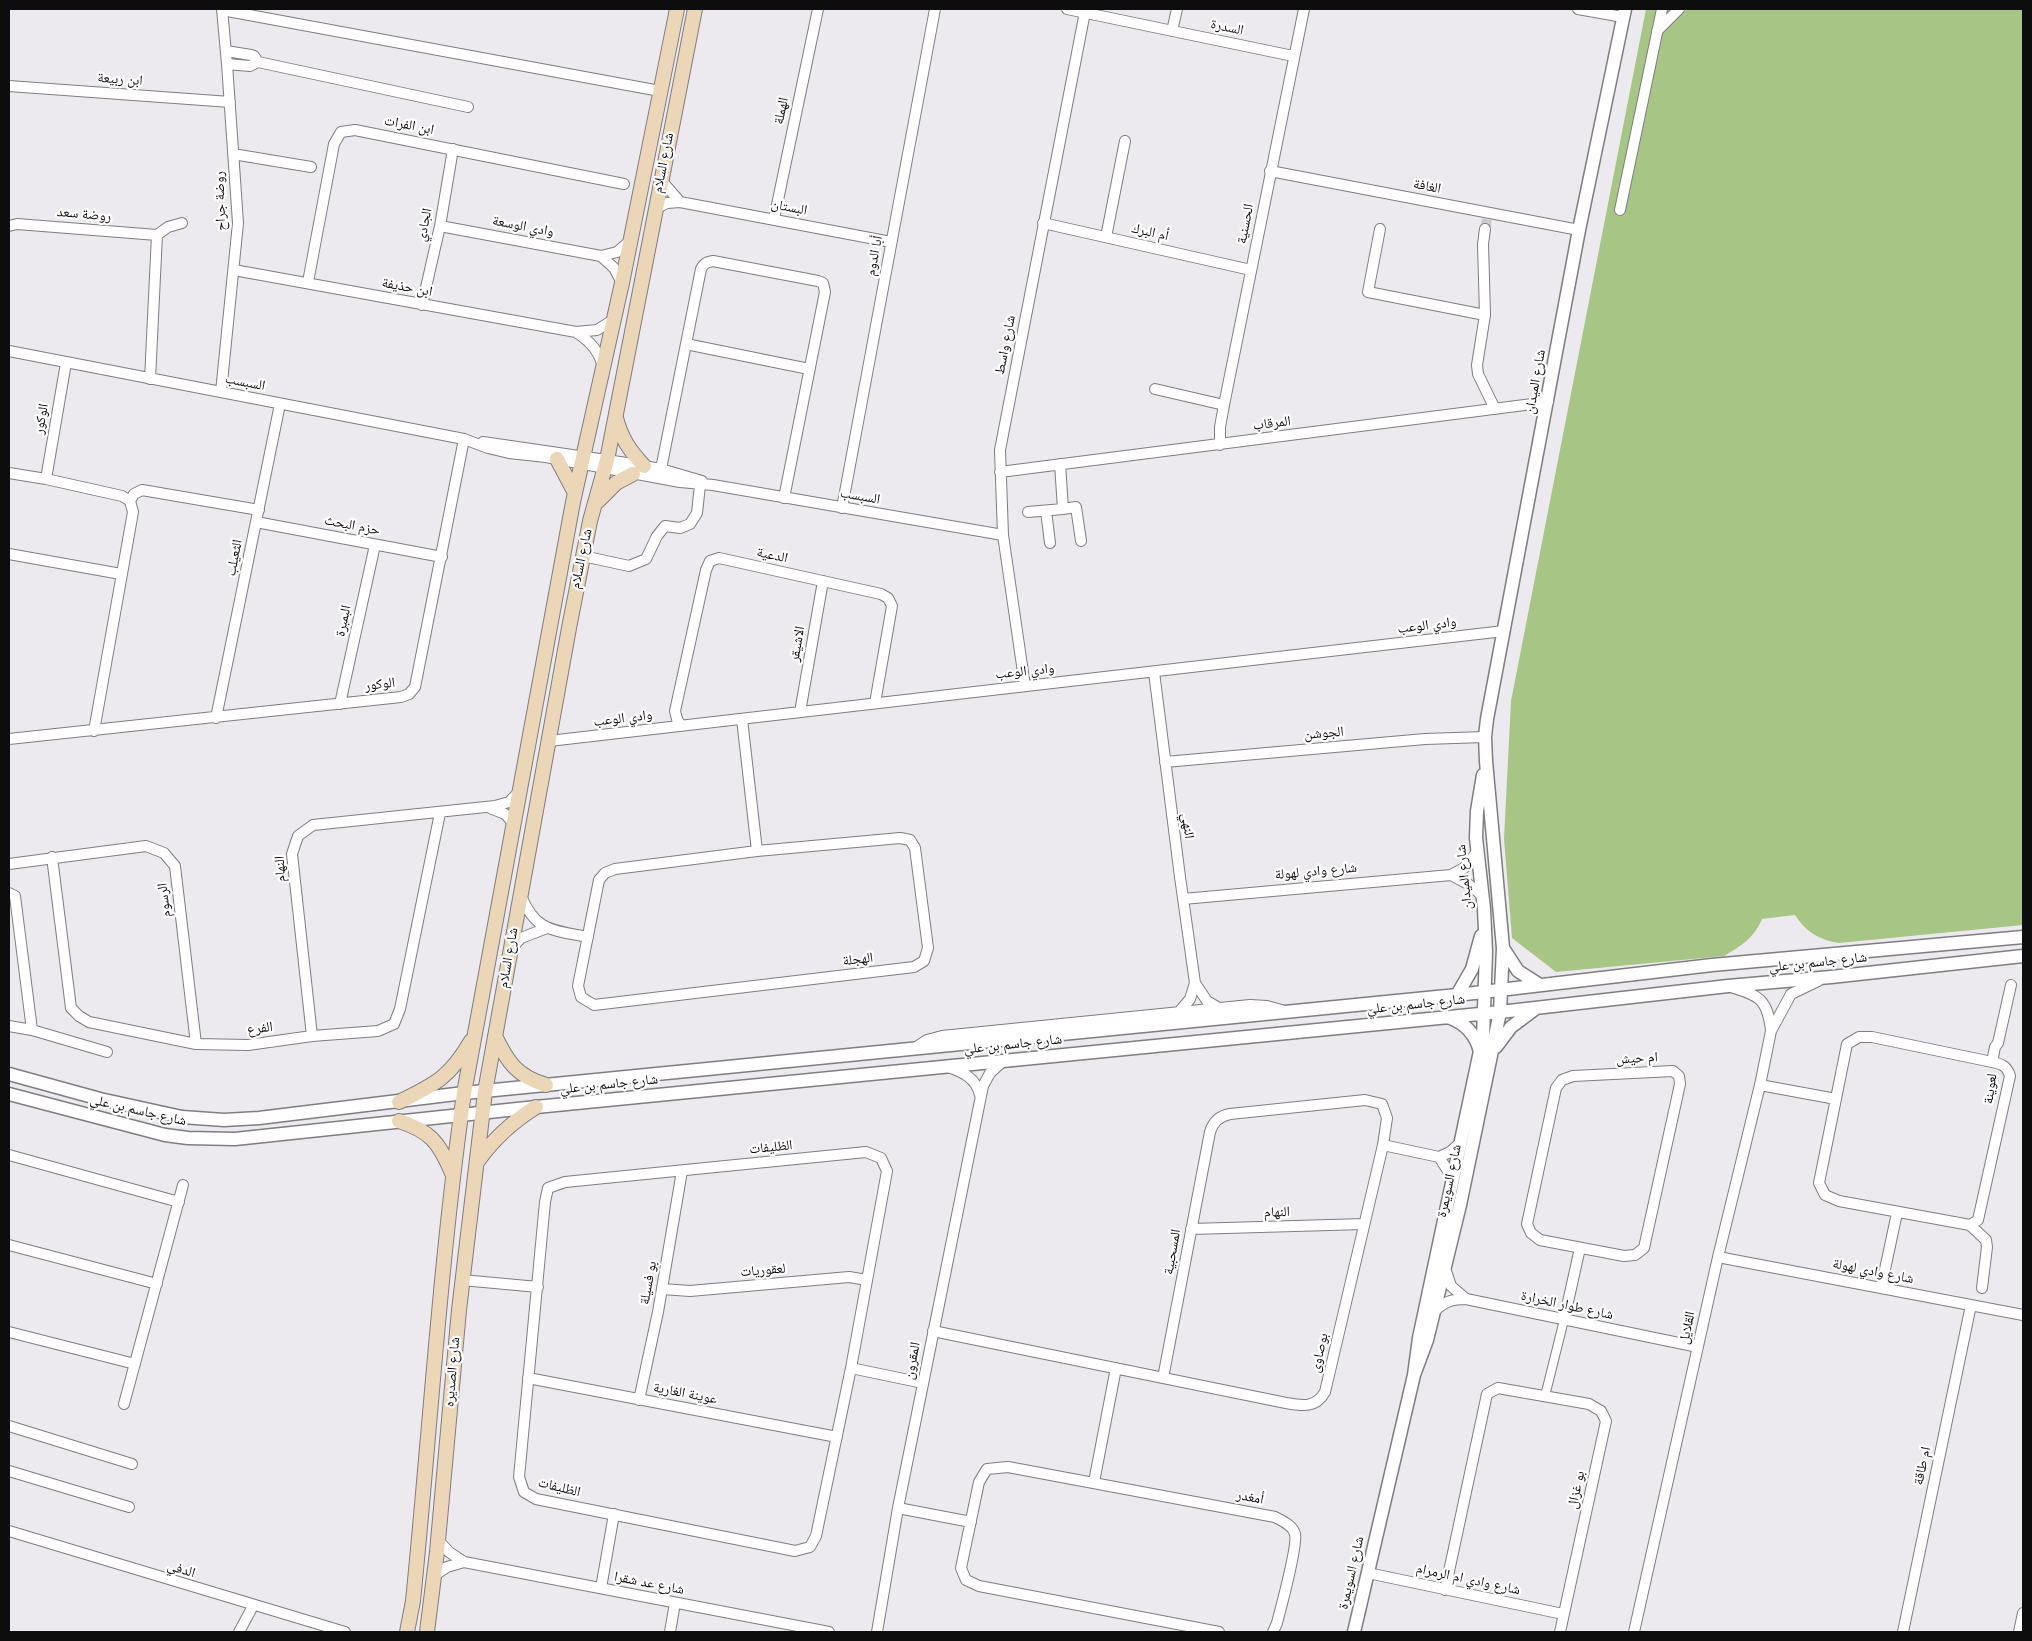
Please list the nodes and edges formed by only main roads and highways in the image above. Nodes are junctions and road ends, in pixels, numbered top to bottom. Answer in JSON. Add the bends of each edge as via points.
{"nodes":[{"id":1,"x":677,"y":9,"type":"edge"},
{"id":2,"x":695,"y":9,"type":"edge"},
{"id":3,"x":615,"y":414,"type":"junction"},
{"id":4,"x":557,"y":459,"type":"road end"},
{"id":5,"x":575,"y":493,"type":"junction"},
{"id":6,"x":595,"y":504,"type":"junction"},
{"id":7,"x":475,"y":1034,"type":"junction"},
{"id":8,"x":495,"y":1036,"type":"junction"},
{"id":9,"x":546,"y":1085,"type":"road end"},
{"id":10,"x":399,"y":1102,"type":"road end"},
{"id":11,"x":536,"y":1107,"type":"road end"},
{"id":12,"x":482,"y":1112,"type":"joint"},
{"id":13,"x":461,"y":1115,"type":"joint"},
{"id":14,"x":399,"y":1121,"type":"road end"},
{"id":15,"x":476,"y":1164,"type":"junction"},
{"id":16,"x":452,"y":1172,"type":"junction"},
{"id":17,"x":406,"y":1632,"type":"edge"},
{"id":18,"x":427,"y":1632,"type":"edge"}],
"edges":[{"from":1,"to":5,"type":"main road","name":"شارع السلام","via":[[622,283]]},
{"from":2,"to":3,"type":"main road","name":"شارع السلام"},
{"from":3,"to":6,"type":"main road","name":"شارع السلام"},
{"from":3,"to":6,"type":"main road","via":[[619,432],[638,470],[616,482]]},
{"from":4,"to":5,"type":"main road"},
{"from":5,"to":7,"type":"main road","name":"شارع السلام"},
{"from":6,"to":8,"type":"main road","name":"شارع السلام"},
{"from":7,"to":10,"type":"main road","via":[[448,1073],[434,1086]]},
{"from":7,"to":13,"type":"main road","name":"شارع السلام"},
{"from":8,"to":9,"type":"main road","via":[[513,1067],[533,1081]]},
{"from":8,"to":12,"type":"main road","name":"شارع السلام"},
{"from":11,"to":15,"type":"main road","via":[[498,1135]]},
{"from":12,"to":15,"type":"main road","name":"شارع الصديره"},
{"from":13,"to":16,"type":"main road","name":"شارع الصديره"},
{"from":14,"to":16,"type":"main road","via":[[418,1127],[435,1141]]},
{"from":15,"to":18,"type":"main road","name":"شارع الصديره"},
{"from":16,"to":17,"type":"main road","name":"شارع الصديره","via":[[416,1571]]}]}
